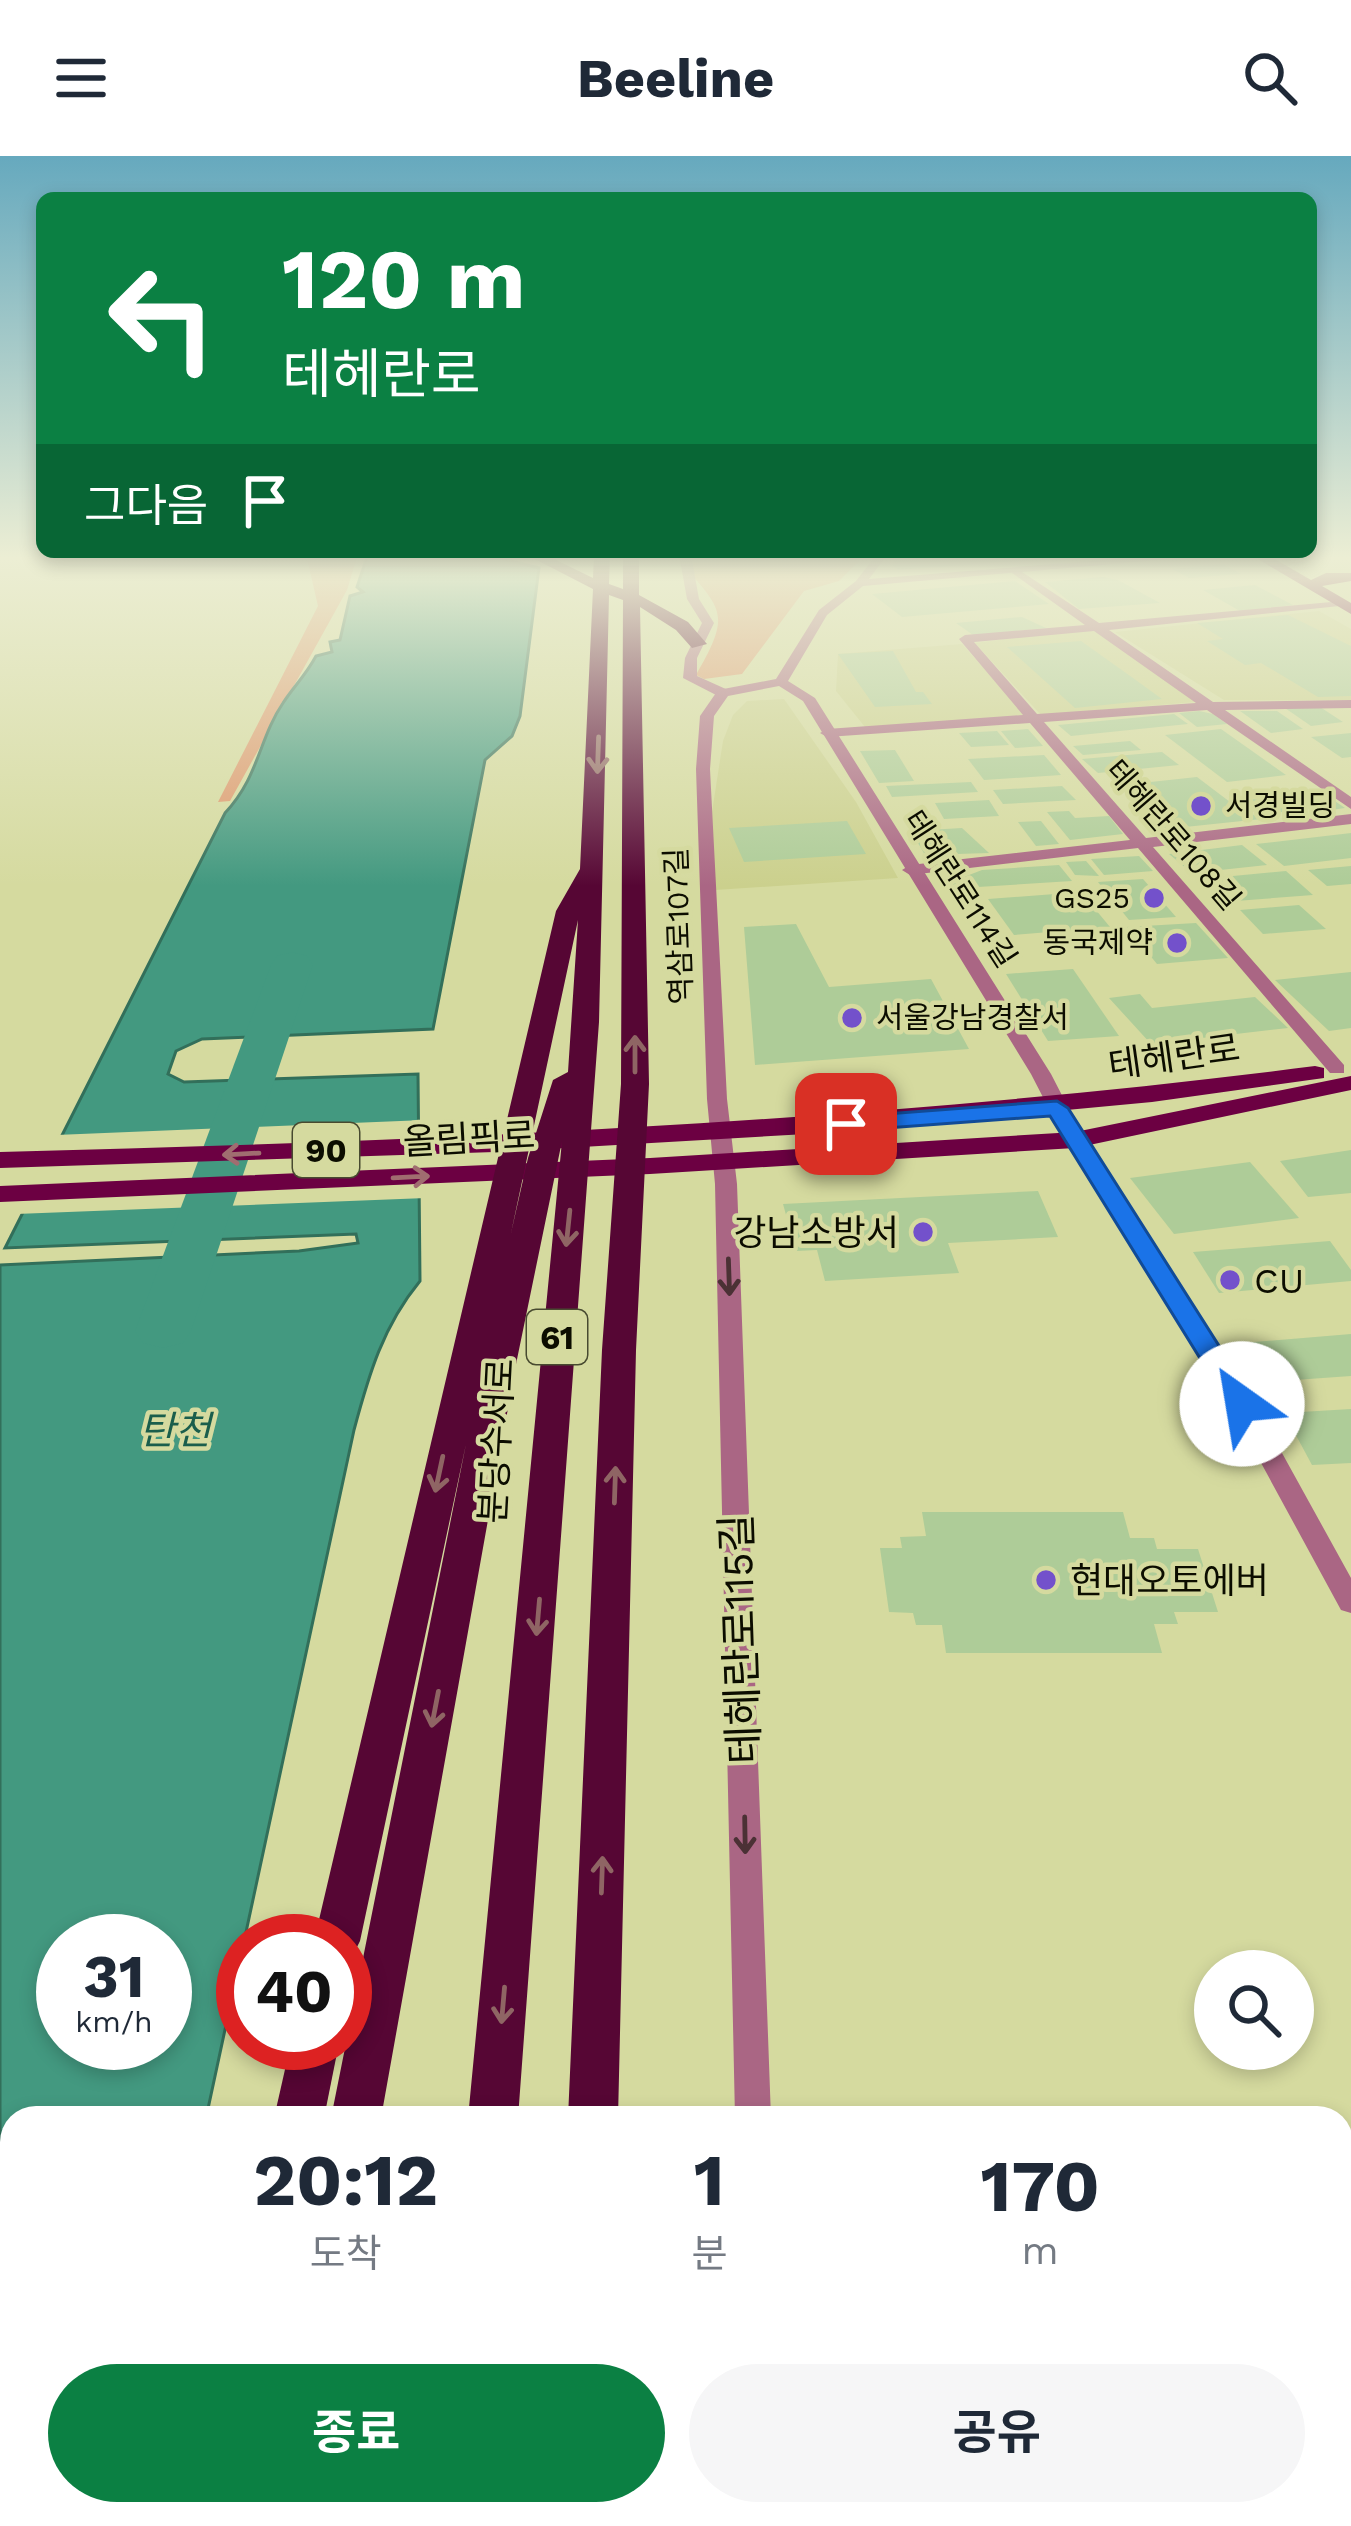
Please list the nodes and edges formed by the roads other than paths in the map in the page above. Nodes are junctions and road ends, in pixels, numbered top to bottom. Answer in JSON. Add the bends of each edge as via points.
{"nodes":[{"id":1,"x":599,"y":665,"type":"edge"},
{"id":2,"x":633,"y":665,"type":"edge"},
{"id":3,"x":693,"y":665,"type":"edge"},
{"id":4,"x":791,"y":665,"type":"edge"},
{"id":5,"x":988,"y":665,"type":"edge"},
{"id":6,"x":1151,"y":665,"type":"edge"},
{"id":7,"x":781,"y":682,"type":"junction"},
{"id":8,"x":723,"y":693,"type":"junction"},
{"id":9,"x":1351,"y":704,"type":"edge"},
{"id":10,"x":1208,"y":706,"type":"junction"},
{"id":11,"x":1038,"y":722,"type":"junction"},
{"id":12,"x":827,"y":733,"type":"junction"},
{"id":13,"x":1351,"y":804,"type":"edge"},
{"id":14,"x":1351,"y":819,"type":"edge"},
{"id":15,"x":1141,"y":842,"type":"junction"},
{"id":16,"x":595,"y":862,"type":"junction"},
{"id":17,"x":910,"y":870,"type":"junction"},
{"id":18,"x":586,"y":1022,"type":"junction"},
{"id":19,"x":1346,"y":1073,"type":"edge"},
{"id":20,"x":1057,"y":1108,"type":"junction"},
{"id":21,"x":1075,"y":1140,"type":"junction"},
{"id":22,"x":723,"y":1147,"type":"junction"},
{"id":23,"x":0,"y":1160,"type":"edge"},
{"id":24,"x":0,"y":1193,"type":"edge"},
{"id":25,"x":1351,"y":1603,"type":"edge"},
{"id":26,"x":343,"y":1914,"type":"edge"},
{"id":27,"x":309,"y":2070,"type":"edge"},
{"id":28,"x":301,"y":2106,"type":"edge"},
{"id":29,"x":358,"y":2106,"type":"edge"},
{"id":30,"x":494,"y":2106,"type":"edge"},
{"id":31,"x":593,"y":2106,"type":"edge"},
{"id":32,"x":753,"y":2106,"type":"edge"}],
"edges":[{"from":1,"to":16,"type":"highway","name":"분당수서로","number":"61","one_way":true},
{"from":31,"to":2,"type":"highway","number":"61","one_way":true,"via":[[635,1084]]},
{"from":3,"to":8,"type":"street","via":[[690,678]]},
{"from":4,"to":7,"type":"street"},
{"from":5,"to":11,"type":"street","name":"테헤란로108길"},
{"from":6,"to":10,"type":"street"},
{"from":7,"to":8,"type":"street"},
{"from":7,"to":12,"type":"street","name":"테헤란로114길","via":[[808,698]]},
{"from":8,"to":22,"type":"street","name":"역삼로107길","via":[[707,716],[703,769]]},
{"from":9,"to":10,"type":"street"},
{"from":10,"to":11,"type":"street"},
{"from":10,"to":13,"type":"street"},
{"from":11,"to":12,"type":"street"},
{"from":11,"to":15,"type":"street","name":"테헤란로108길"},
{"from":12,"to":17,"type":"street","name":"테헤란로114길"},
{"from":14,"to":15,"type":"street"},
{"from":15,"to":17,"type":"street"},
{"from":15,"to":19,"type":"street","name":"테헤란로108길"},
{"from":16,"to":18,"type":"highway","name":"분당수서로","number":"61"},
{"from":16,"to":26,"type":"highway","one_way":true,"via":[[568,910]]},
{"from":17,"to":20,"type":"street","name":"테헤란로114길"},
{"from":18,"to":29,"type":"highway","one_way":true,"via":[[542,1158]]},
{"from":18,"to":30,"type":"highway","name":"분당수서로","number":"61","one_way":true},
{"from":19,"to":20,"type":"main road","name":"테헤란로","number":"90"},
{"from":19,"to":21,"type":"main road","name":"테헤란로","number":"90"},
{"from":20,"to":21,"type":"street","name":"테헤란로114길"},
{"from":20,"to":22,"type":"main road","name":"테헤란로","number":"90"},
{"from":21,"to":22,"type":"main road","name":"테헤란로","number":"90"},
{"from":21,"to":25,"type":"street","name":"테헤란로114길","via":[[1242,1404]]},
{"from":22,"to":23,"type":"main road","name":"올림픽로","number":"90","one_way":true,"via":[[652,1136]]},
{"from":24,"to":22,"type":"main road","name":"올림픽로","number":"90","one_way":true,"via":[[650,1166]]},
{"from":22,"to":32,"type":"street","name":"테헤란로115길","one_way":true},
{"from":27,"to":28,"type":"highway"}]}
